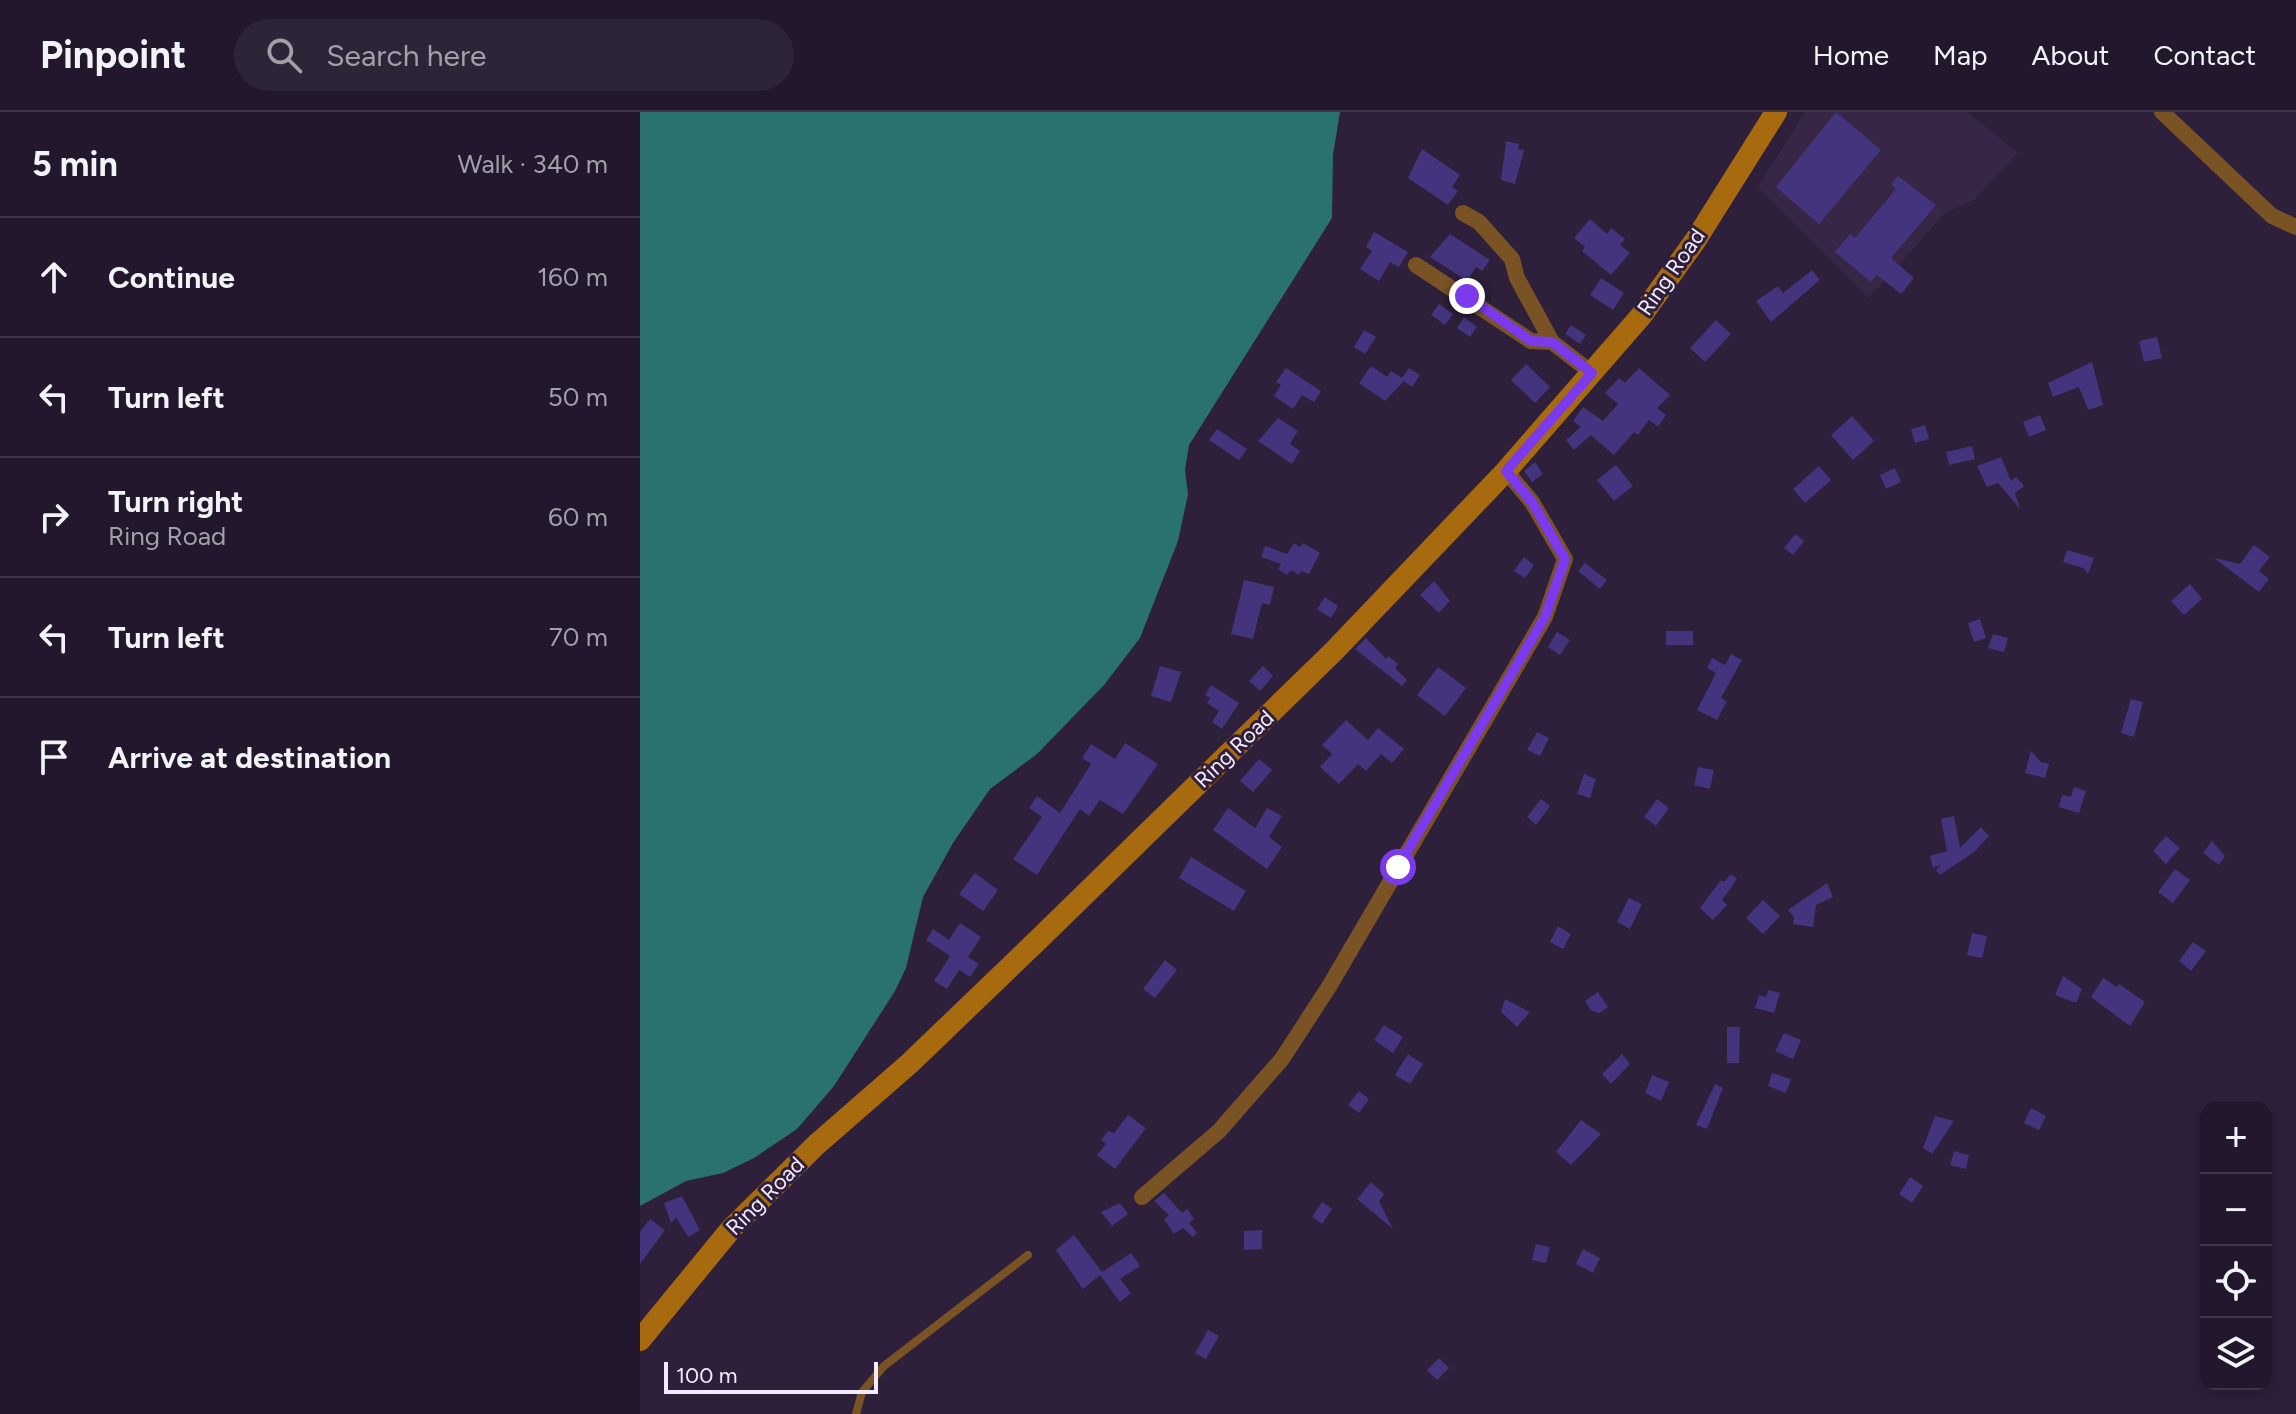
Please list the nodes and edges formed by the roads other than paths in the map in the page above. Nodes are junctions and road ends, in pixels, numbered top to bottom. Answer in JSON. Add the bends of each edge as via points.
{"nodes":[{"id":1,"x":1776,"y":112,"type":"edge"},
{"id":2,"x":2162,"y":112,"type":"edge"},
{"id":3,"x":1463,"y":213,"type":"dead end"},
{"id":4,"x":2296,"y":227,"type":"edge"},
{"id":5,"x":1416,"y":265,"type":"dead end"},
{"id":6,"x":1552,"y":342,"type":"junction"},
{"id":7,"x":1592,"y":373,"type":"junction"},
{"id":8,"x":1506,"y":471,"type":"junction"},
{"id":9,"x":1142,"y":1197,"type":"dead end"},
{"id":10,"x":1028,"y":1255,"type":"dead end"},
{"id":11,"x":640,"y":1340,"type":"edge"},
{"id":12,"x":856,"y":1414,"type":"edge"}],
"edges":[{"from":1,"to":7,"type":"main road","name":"Ring Road","via":[[1679,264]]},
{"from":2,"to":4,"type":"street","via":[[2272,216]]},
{"from":3,"to":6,"type":"street","via":[[1479,222],[1512,259]]},
{"from":5,"to":6,"type":"street","via":[[1531,341]]},
{"from":6,"to":7,"type":"street"},
{"from":7,"to":8,"type":"main road","name":"Ring Road"},
{"from":8,"to":9,"type":"street","via":[[1532,502],[1565,559],[1545,617],[1282,1059],[1219,1131]]},
{"from":8,"to":11,"type":"main road","name":"Ring Road","via":[[1334,651],[910,1063],[731,1229]]},
{"from":10,"to":12,"type":"lane","via":[[884,1366],[862,1392]]}]}
